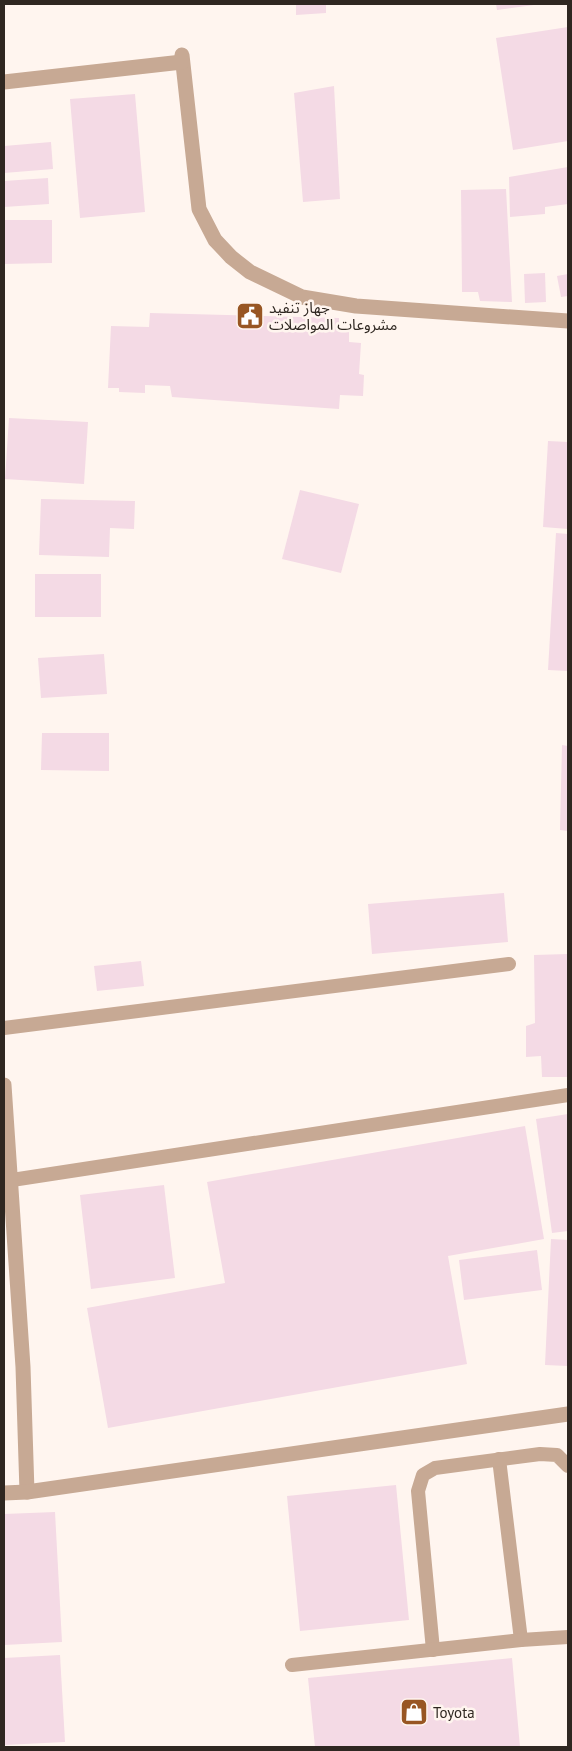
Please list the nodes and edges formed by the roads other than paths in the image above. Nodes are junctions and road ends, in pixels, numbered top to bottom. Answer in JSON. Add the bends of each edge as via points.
{"nodes":[{"id":1,"x":4,"y":82,"type":"edge"},
{"id":2,"x":568,"y":321,"type":"edge"},
{"id":3,"x":509,"y":964,"type":"dead end"},
{"id":4,"x":4,"y":1028,"type":"edge"},
{"id":5,"x":4,"y":1085,"type":"edge"},
{"id":6,"x":568,"y":1095,"type":"edge"},
{"id":7,"x":12,"y":1180,"type":"junction"},
{"id":8,"x":568,"y":1414,"type":"edge"},
{"id":9,"x":499,"y":1459,"type":"junction"},
{"id":10,"x":568,"y":1466,"type":"edge"},
{"id":11,"x":27,"y":1492,"type":"junction"},
{"id":12,"x":4,"y":1493,"type":"edge"},
{"id":13,"x":568,"y":1637,"type":"edge"},
{"id":14,"x":522,"y":1640,"type":"junction"},
{"id":15,"x":433,"y":1650,"type":"junction"},
{"id":16,"x":292,"y":1665,"type":"dead end"}],
"edges":[{"from":1,"to":2,"type":"street","via":[[182,58],[199,208],[215,240],[250,272],[302,297],[356,306]]},
{"from":3,"to":4,"type":"lane"},
{"from":5,"to":7,"type":"street"},
{"from":6,"to":7,"type":"lane"},
{"from":7,"to":11,"type":"street"},
{"from":8,"to":11,"type":"street"},
{"from":9,"to":10,"type":"lane","via":[[557,1455]]},
{"from":9,"to":14,"type":"lane"},
{"from":9,"to":15,"type":"lane","via":[[435,1468],[423,1475],[418,1491]]},
{"from":11,"to":12,"type":"street"},
{"from":13,"to":14,"type":"lane"},
{"from":14,"to":15,"type":"lane"},
{"from":15,"to":16,"type":"lane"}]}
